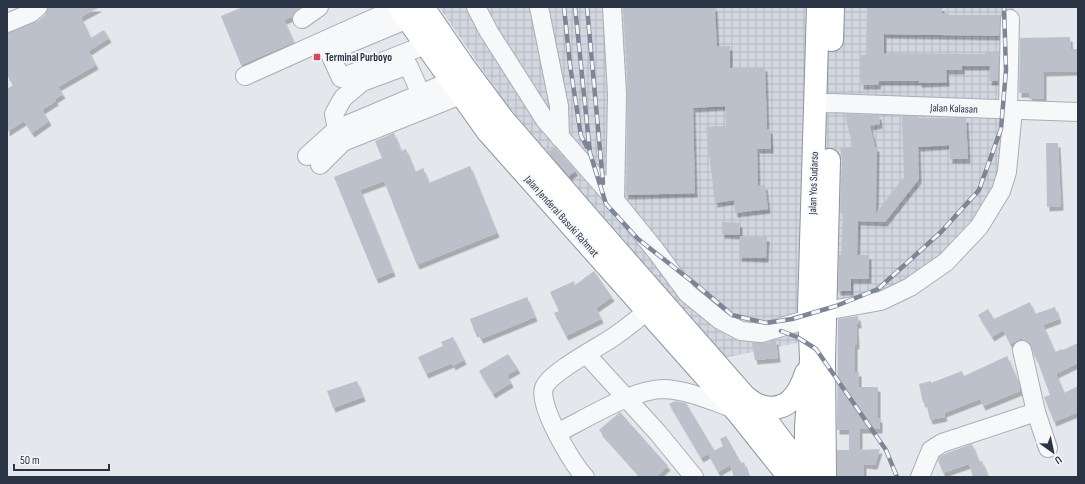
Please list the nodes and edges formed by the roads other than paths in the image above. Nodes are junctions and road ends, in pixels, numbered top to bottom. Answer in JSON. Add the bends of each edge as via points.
{"nodes":[{"id":1,"x":38,"y":7,"type":"edge"},
{"id":2,"x":476,"y":7,"type":"edge"},
{"id":3,"x":539,"y":7,"type":"edge"},
{"id":4,"x":612,"y":7,"type":"edge"},
{"id":5,"x":818,"y":7,"type":"edge"},
{"id":6,"x":833,"y":7,"type":"edge"},
{"id":7,"x":407,"y":10,"type":"edge"},
{"id":8,"x":1010,"y":19,"type":"dead end"},
{"id":9,"x":7,"y":23,"type":"edge"},
{"id":10,"x":425,"y":44,"type":"junction"},
{"id":11,"x":245,"y":76,"type":"dead end"},
{"id":12,"x":456,"y":88,"type":"junction"},
{"id":13,"x":421,"y":94,"type":"junction"},
{"id":14,"x":823,"y":103,"type":"junction"},
{"id":15,"x":1010,"y":110,"type":"junction"},
{"id":16,"x":1078,"y":112,"type":"edge"},
{"id":17,"x":340,"y":136,"type":"junction"},
{"id":18,"x":560,"y":138,"type":"junction"},
{"id":19,"x":314,"y":160,"type":"dead end"},
{"id":20,"x":615,"y":201,"type":"junction"},
{"id":21,"x":653,"y":305,"type":"junction"},
{"id":22,"x":817,"y":315,"type":"junction"},
{"id":23,"x":1022,"y":350,"type":"dead end"},
{"id":24,"x":586,"y":354,"type":"junction"},
{"id":25,"x":818,"y":358,"type":"junction"},
{"id":26,"x":626,"y":398,"type":"junction"},
{"id":27,"x":740,"y":407,"type":"junction"},
{"id":28,"x":807,"y":410,"type":"junction"},
{"id":29,"x":1036,"y":412,"type":"junction"},
{"id":30,"x":769,"y":424,"type":"junction"},
{"id":31,"x":557,"y":433,"type":"junction"},
{"id":32,"x":1048,"y":448,"type":"dead end"},
{"id":33,"x":585,"y":477,"type":"edge"},
{"id":34,"x":694,"y":477,"type":"edge"},
{"id":35,"x":806,"y":477,"type":"edge"},
{"id":36,"x":920,"y":477,"type":"edge"}],
"edges":[{"from":1,"to":9,"type":"street","via":[[31,14]]},
{"from":2,"to":18,"type":"street","via":[[545,120]]},
{"from":3,"to":18,"type":"street","via":[[558,100]]},
{"from":4,"to":20,"type":"street","via":[[617,94]]},
{"from":5,"to":14,"type":"highway","name":"Jalan Yos Sudarso"},
{"from":6,"to":14,"type":"highway","name":"Jalan Yos Sudarso"},
{"from":7,"to":10,"type":"highway","name":"Jalan Jenderal Basuki Rahmat"},
{"from":7,"to":10,"type":"street","via":[[329,52],[341,78]]},
{"from":7,"to":11,"type":"street"},
{"from":7,"to":21,"type":"highway","name":"Jalan Jenderal Basuki Rahmat","via":[[462,64],[503,119]]},
{"from":8,"to":15,"type":"street"},
{"from":10,"to":12,"type":"highway","name":"Jalan Jenderal Basuki Rahmat"},
{"from":12,"to":13,"type":"street"},
{"from":12,"to":17,"type":"street"},
{"from":12,"to":21,"type":"highway","name":"Jalan Jenderal Basuki Rahmat","via":[[488,132]]},
{"from":13,"to":17,"type":"street"},
{"from":13,"to":17,"type":"street","via":[[408,65],[362,82],[343,98],[334,114]]},
{"from":14,"to":15,"type":"street","name":"Jalan Kalasan"},
{"from":14,"to":22,"type":"highway","name":"Jalan Yos Sudarso"},
{"from":15,"to":16,"type":"street","name":"Jalan Kalasan"},
{"from":15,"to":22,"type":"street","via":[[1007,172],[1001,191],[979,227],[963,245],[935,271],[896,294],[881,301]]},
{"from":17,"to":19,"type":"street"},
{"from":18,"to":20,"type":"street"},
{"from":20,"to":22,"type":"street","via":[[687,292],[720,320],[741,331],[761,333]]},
{"from":21,"to":24,"type":"street","via":[[613,337]]},
{"from":21,"to":27,"type":"highway","name":"Jalan Jenderal Basuki Rahmat"},
{"from":22,"to":25,"type":"highway","name":"Jalan Yos Sudarso"},
{"from":23,"to":29,"type":"street"},
{"from":24,"to":26,"type":"street"},
{"from":24,"to":31,"type":"street","via":[[552,376],[544,388],[545,404]]},
{"from":25,"to":27,"type":"highway","via":[[796,396],[786,404],[773,408]]},
{"from":25,"to":28,"type":"highway","via":[[814,396]]},
{"from":25,"to":35,"type":"highway"},
{"from":26,"to":27,"type":"street","via":[[645,391],[664,389]]},
{"from":26,"to":31,"type":"street"},
{"from":26,"to":34,"type":"street"},
{"from":27,"to":30,"type":"highway"},
{"from":27,"to":35,"type":"highway","name":"Jalan Jenderal Basuki Rahmat"},
{"from":28,"to":30,"type":"highway","via":[[790,423],[777,426]]},
{"from":28,"to":35,"type":"highway"},
{"from":29,"to":32,"type":"street"},
{"from":29,"to":36,"type":"street","via":[[942,443],[931,450]]},
{"from":30,"to":35,"type":"highway"},
{"from":31,"to":33,"type":"street"}]}
